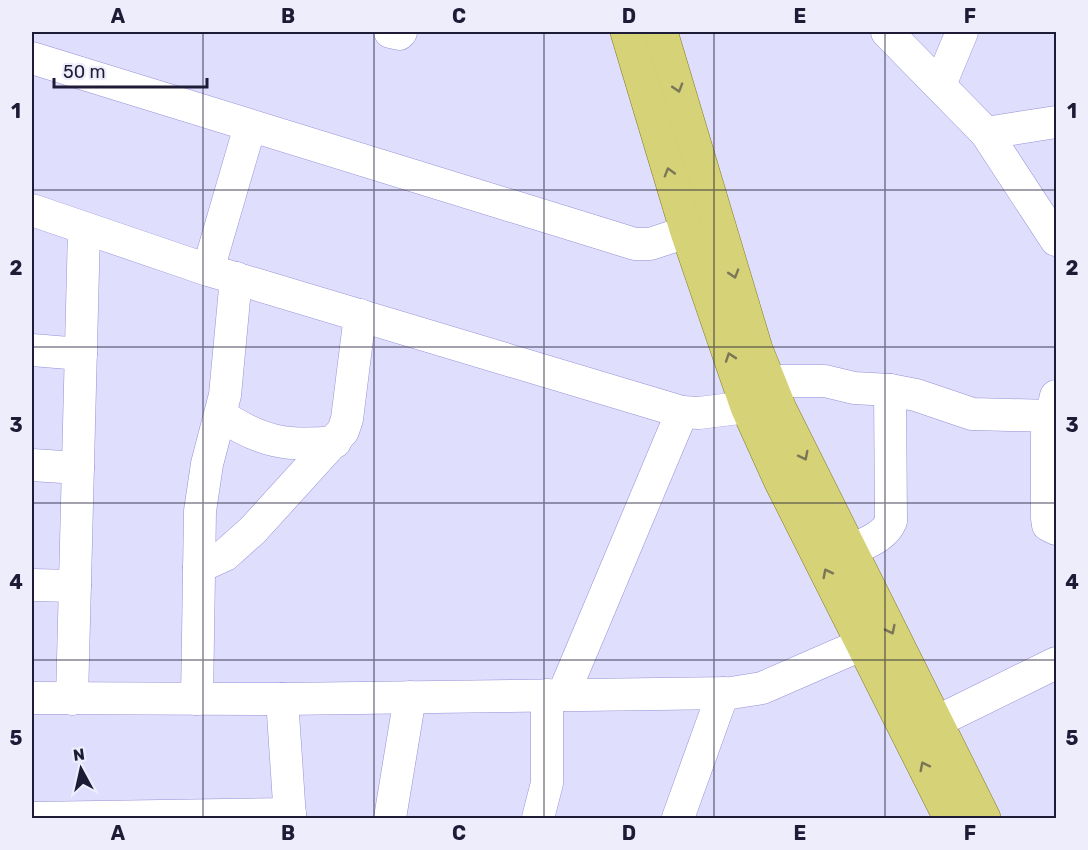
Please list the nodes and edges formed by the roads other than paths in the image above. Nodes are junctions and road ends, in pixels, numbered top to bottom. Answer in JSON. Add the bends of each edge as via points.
{"nodes":[{"id":1,"x":390,"y":32,"type":"edge"},
{"id":2,"x":401,"y":32,"type":"edge"},
{"id":3,"x":627,"y":32,"type":"edge"},
{"id":4,"x":661,"y":32,"type":"edge"},
{"id":5,"x":887,"y":32,"type":"edge"},
{"id":6,"x":962,"y":32,"type":"edge"},
{"id":7,"x":32,"y":58,"type":"edge"},
{"id":8,"x":940,"y":85,"type":"junction"},
{"id":9,"x":1056,"y":122,"type":"edge"},
{"id":10,"x":250,"y":126,"type":"junction"},
{"id":11,"x":986,"y":133,"type":"junction"},
{"id":12,"x":32,"y":210,"type":"edge"},
{"id":13,"x":84,"y":230,"type":"junction"},
{"id":14,"x":687,"y":232,"type":"junction"},
{"id":15,"x":1056,"y":240,"type":"edge"},
{"id":16,"x":222,"y":274,"type":"junction"},
{"id":17,"x":360,"y":315,"type":"junction"},
{"id":18,"x":32,"y":350,"type":"edge"},
{"id":19,"x":81,"y":354,"type":"junction"},
{"id":20,"x":769,"y":381,"type":"junction"},
{"id":21,"x":890,"y":390,"type":"junction"},
{"id":22,"x":1054,"y":406,"type":"edge"},
{"id":23,"x":747,"y":407,"type":"junction"},
{"id":24,"x":682,"y":412,"type":"junction"},
{"id":25,"x":221,"y":415,"type":"junction"},
{"id":26,"x":335,"y":442,"type":"junction"},
{"id":27,"x":32,"y":465,"type":"edge"},
{"id":28,"x":78,"y":468,"type":"junction"},
{"id":29,"x":1056,"y":529,"type":"edge"},
{"id":30,"x":851,"y":550,"type":"junction"},
{"id":31,"x":199,"y":567,"type":"junction"},
{"id":32,"x":32,"y":585,"type":"edge"},
{"id":33,"x":75,"y":586,"type":"junction"},
{"id":34,"x":863,"y":644,"type":"junction"},
{"id":35,"x":1056,"y":663,"type":"edge"},
{"id":36,"x":723,"y":693,"type":"junction"},
{"id":37,"x":555,"y":695,"type":"junction"},
{"id":38,"x":410,"y":697,"type":"junction"},
{"id":39,"x":32,"y":698,"type":"edge"},
{"id":40,"x":72,"y":699,"type":"junction"},
{"id":41,"x":197,"y":699,"type":"junction"},
{"id":42,"x":282,"y":699,"type":"junction"},
{"id":43,"x":936,"y":722,"type":"junction"},
{"id":44,"x":290,"y":816,"type":"edge"},
{"id":45,"x":32,"y":818,"type":"edge"},
{"id":46,"x":390,"y":819,"type":"edge"},
{"id":47,"x":538,"y":819,"type":"edge"},
{"id":48,"x":678,"y":819,"type":"edge"},
{"id":49,"x":950,"y":819,"type":"edge"},
{"id":50,"x":984,"y":819,"type":"edge"}],
"edges":[{"from":1,"to":2,"type":"street"},
{"from":14,"to":3,"type":"main road","one_way":true},
{"from":4,"to":20,"type":"main road","one_way":true},
{"from":5,"to":8,"type":"street"},
{"from":6,"to":8,"type":"street"},
{"from":7,"to":10,"type":"street"},
{"from":8,"to":11,"type":"street"},
{"from":9,"to":11,"type":"street"},
{"from":10,"to":14,"type":"street","via":[[635,244],[650,244]]},
{"from":10,"to":16,"type":"street"},
{"from":11,"to":15,"type":"street"},
{"from":12,"to":13,"type":"street"},
{"from":13,"to":16,"type":"street"},
{"from":13,"to":19,"type":"street"},
{"from":23,"to":14,"type":"main road","one_way":true},
{"from":16,"to":17,"type":"street"},
{"from":16,"to":25,"type":"street","via":[[225,395]]},
{"from":17,"to":24,"type":"street"},
{"from":17,"to":26,"type":"street","via":[[347,419]]},
{"from":18,"to":19,"type":"street"},
{"from":19,"to":28,"type":"street"},
{"from":20,"to":21,"type":"street","via":[[825,381]]},
{"from":20,"to":30,"type":"main road","one_way":true},
{"from":21,"to":22,"type":"street","via":[[972,414]]},
{"from":21,"to":30,"type":"street","via":[[891,522],[880,535]]},
{"from":22,"to":29,"type":"street","via":[[1047,434],[1047,518],[1048,525]]},
{"from":23,"to":24,"type":"street"},
{"from":34,"to":23,"type":"main road","one_way":true},
{"from":24,"to":37,"type":"street"},
{"from":25,"to":26,"type":"street","via":[[241,429],[281,443]]},
{"from":25,"to":31,"type":"street","via":[[204,482]]},
{"from":26,"to":31,"type":"street","via":[[253,530],[225,555]]},
{"from":27,"to":28,"type":"street"},
{"from":28,"to":33,"type":"street"},
{"from":30,"to":43,"type":"main road","one_way":true},
{"from":31,"to":41,"type":"street"},
{"from":32,"to":33,"type":"street"},
{"from":33,"to":40,"type":"street"},
{"from":34,"to":36,"type":"street","via":[[762,688]]},
{"from":49,"to":34,"type":"main road","one_way":true},
{"from":35,"to":43,"type":"street"},
{"from":36,"to":37,"type":"street"},
{"from":36,"to":48,"type":"street"},
{"from":37,"to":38,"type":"street"},
{"from":37,"to":47,"type":"street","via":[[546,783]]},
{"from":38,"to":42,"type":"street"},
{"from":38,"to":46,"type":"street"},
{"from":39,"to":40,"type":"street"},
{"from":40,"to":41,"type":"street"},
{"from":41,"to":42,"type":"street"},
{"from":42,"to":44,"type":"street"},
{"from":43,"to":50,"type":"main road"},
{"from":44,"to":45,"type":"street"}]}
